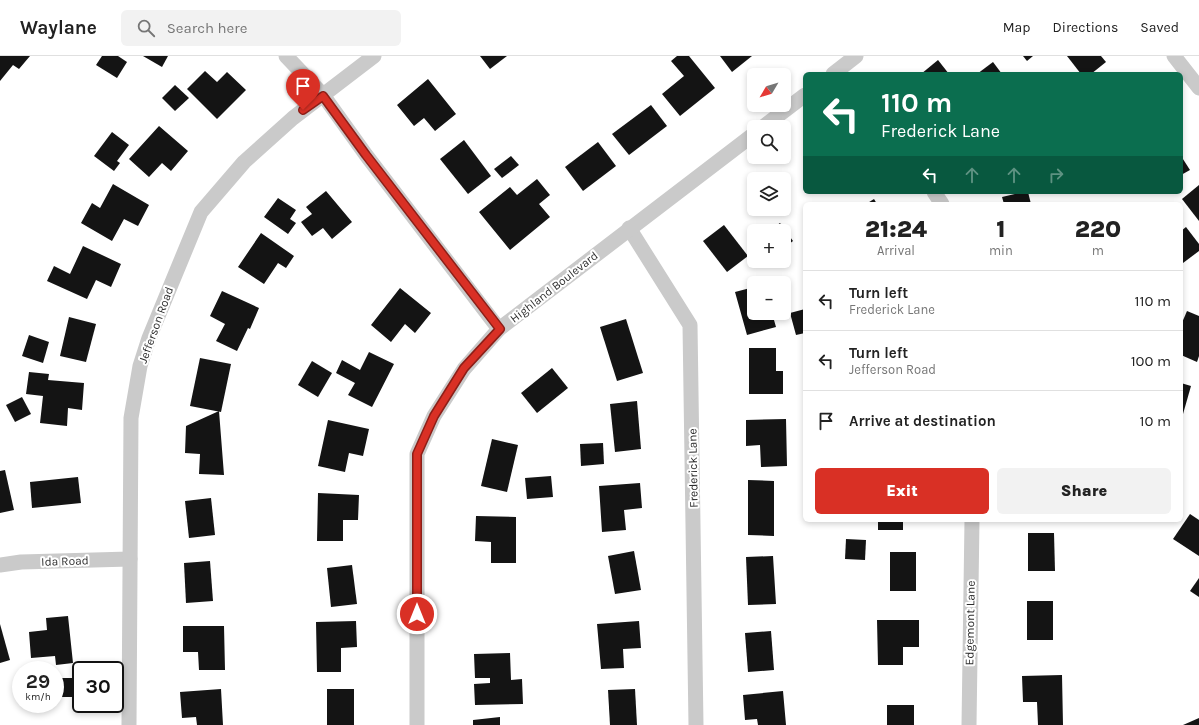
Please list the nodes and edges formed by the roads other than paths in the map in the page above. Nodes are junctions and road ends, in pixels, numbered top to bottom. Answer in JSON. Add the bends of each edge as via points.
{"nodes":[{"id":1,"x":286,"y":56,"type":"edge"},
{"id":2,"x":374,"y":56,"type":"edge"},
{"id":3,"x":1174,"y":56,"type":"edge"},
{"id":4,"x":852,"y":65,"type":"edge"},
{"id":5,"x":837,"y":72,"type":"edge"},
{"id":6,"x":1199,"y":88,"type":"edge"},
{"id":7,"x":323,"y":96,"type":"junction"},
{"id":8,"x":803,"y":97,"type":"edge"},
{"id":9,"x":772,"y":120,"type":"edge"},
{"id":10,"x":747,"y":139,"type":"edge"},
{"id":11,"x":629,"y":228,"type":"junction"},
{"id":12,"x":500,"y":329,"type":"junction"},
{"id":13,"x":972,"y":522,"type":"edge"},
{"id":14,"x":130,"y":559,"type":"junction"},
{"id":15,"x":0,"y":565,"type":"edge"},
{"id":16,"x":129,"y":725,"type":"edge"},
{"id":17,"x":417,"y":725,"type":"edge"},
{"id":18,"x":696,"y":725,"type":"edge"},
{"id":19,"x":969,"y":725,"type":"edge"}],
"edges":[{"from":1,"to":7,"type":"street"},
{"from":2,"to":7,"type":"street","name":"Jefferson Road"},
{"from":3,"to":6,"type":"street"},
{"from":4,"to":5,"type":"street"},
{"from":7,"to":12,"type":"street"},
{"from":7,"to":14,"type":"street","name":"Jefferson Road","via":[[293,118],[244,162],[201,212],[148,338],[140,366],[131,418]]},
{"from":8,"to":9,"type":"street"},
{"from":10,"to":11,"type":"street","name":"Highland Boulevard"},
{"from":11,"to":12,"type":"street","name":"Highland Boulevard"},
{"from":11,"to":18,"type":"street","name":"Frederick Lane","via":[[690,325]]},
{"from":12,"to":17,"type":"street","name":"Highland Boulevard","via":[[464,368],[434,416],[417,454]]},
{"from":13,"to":19,"type":"street","name":"Edgemont Lane"},
{"from":14,"to":15,"type":"street","name":"Ida Road"},
{"from":14,"to":16,"type":"street","name":"Jefferson Road"}]}
